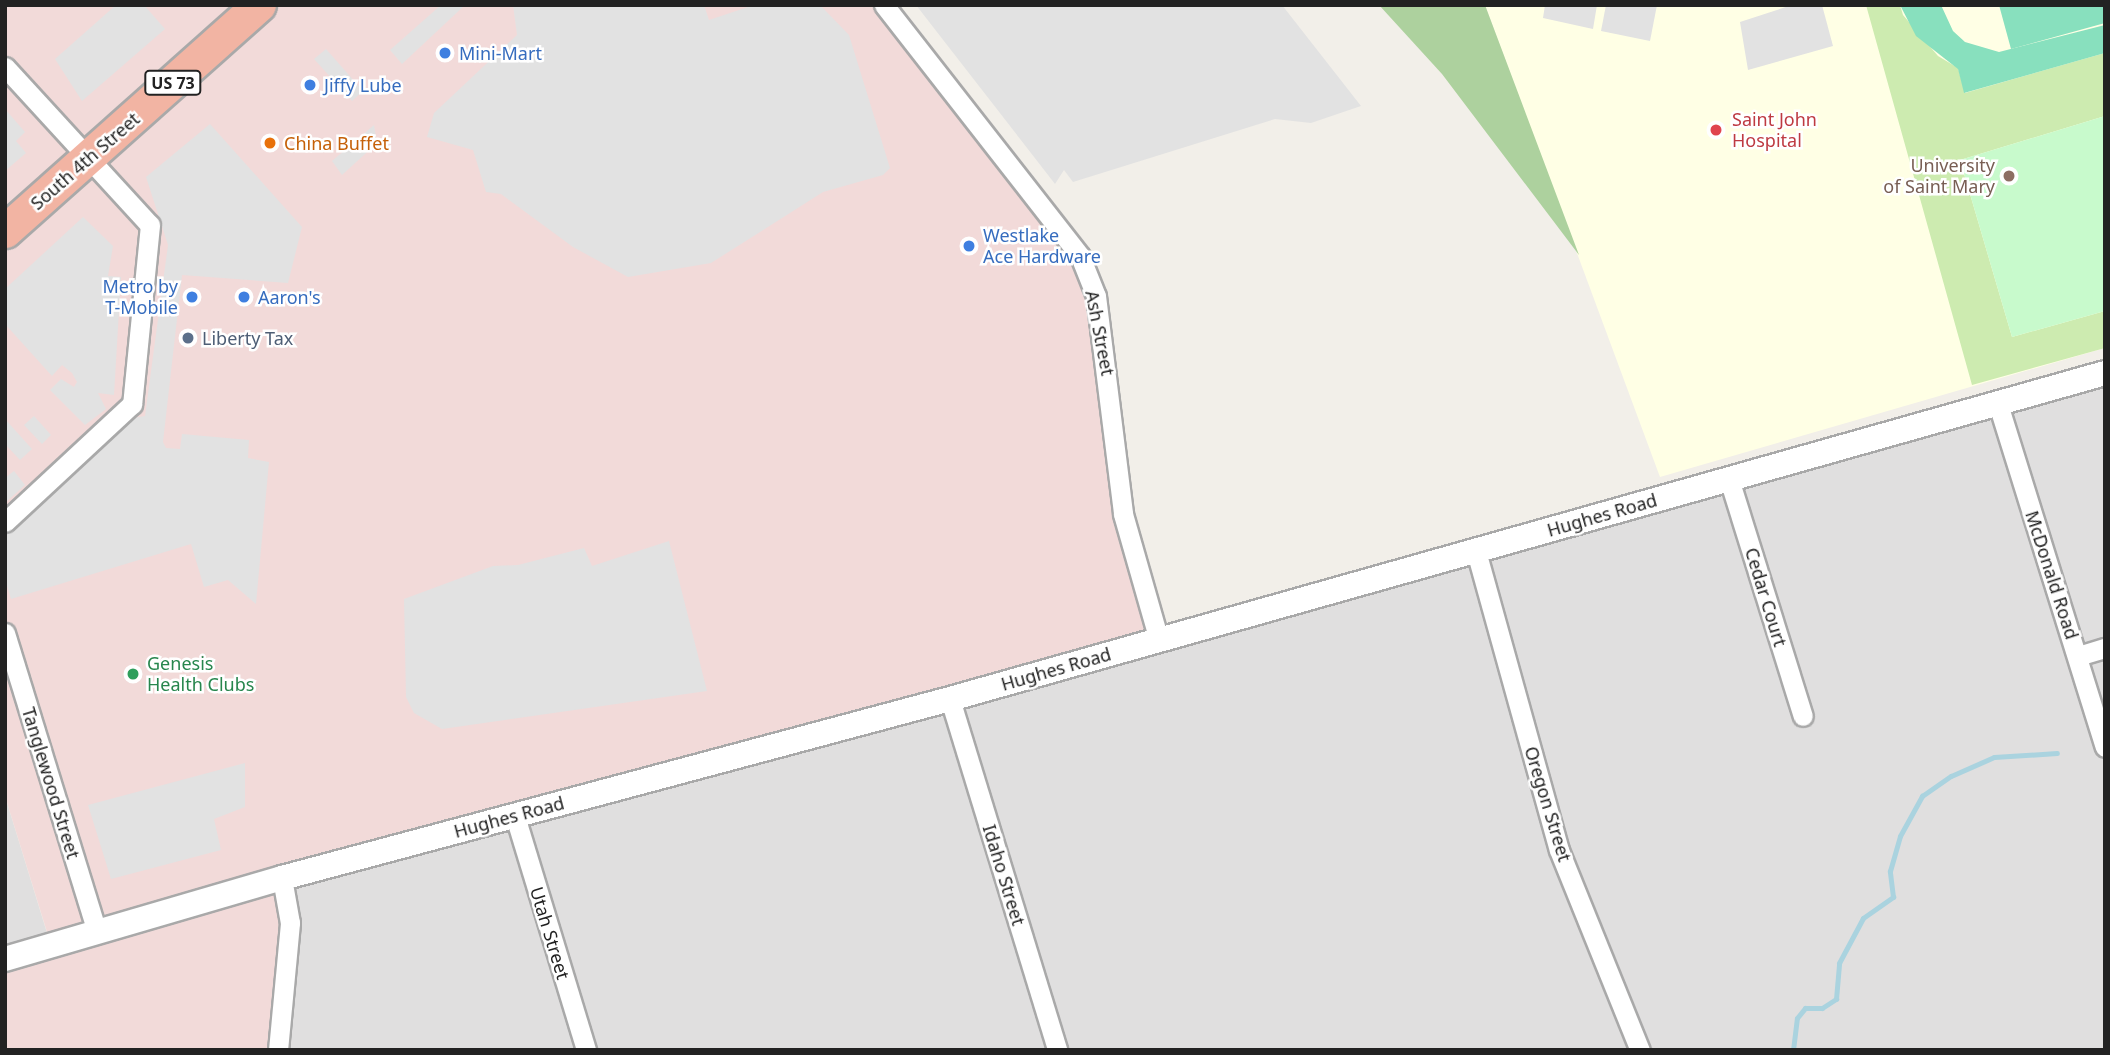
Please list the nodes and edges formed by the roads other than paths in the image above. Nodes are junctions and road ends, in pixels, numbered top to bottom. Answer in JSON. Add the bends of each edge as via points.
{"nodes":[{"id":1,"x":259,"y":5,"type":"edge"},
{"id":2,"x":884,"y":5,"type":"edge"},
{"id":3,"x":5,"y":67,"type":"edge"},
{"id":4,"x":88,"y":160,"type":"junction"},
{"id":5,"x":5,"y":231,"type":"edge"},
{"id":6,"x":2105,"y":373,"type":"edge"},
{"id":7,"x":1998,"y":404,"type":"junction"},
{"id":8,"x":1729,"y":479,"type":"junction"},
{"id":9,"x":5,"y":522,"type":"edge"},
{"id":10,"x":1476,"y":551,"type":"junction"},
{"id":11,"x":5,"y":633,"type":"edge"},
{"id":12,"x":1159,"y":640,"type":"junction"},
{"id":13,"x":2105,"y":648,"type":"edge"},
{"id":14,"x":2078,"y":656,"type":"junction"},
{"id":15,"x":950,"y":699,"type":"junction"},
{"id":16,"x":1803,"y":716,"type":"dead end"},
{"id":17,"x":2105,"y":747,"type":"edge"},
{"id":18,"x":514,"y":816,"type":"junction"},
{"id":19,"x":282,"y":878,"type":"junction"},
{"id":20,"x":97,"y":932,"type":"junction"},
{"id":21,"x":5,"y":958,"type":"edge"},
{"id":22,"x":278,"y":1050,"type":"edge"},
{"id":23,"x":586,"y":1050,"type":"edge"},
{"id":24,"x":1057,"y":1050,"type":"edge"},
{"id":25,"x":1640,"y":1050,"type":"edge"}],
"edges":[{"from":1,"to":4,"type":"highway","name":"South 4th Street","number":"US 73"},
{"from":2,"to":12,"type":"street","name":"Ash Street","via":[[1080,256],[1096,296],[1123,514]]},
{"from":3,"to":4,"type":"street"},
{"from":4,"to":5,"type":"highway","name":"South 4th Street","number":"US 73"},
{"from":4,"to":9,"type":"street","via":[[150,225],[132,404]]},
{"from":6,"to":7,"type":"street","name":"Hughes Road"},
{"from":7,"to":8,"type":"street","name":"Hughes Road"},
{"from":7,"to":14,"type":"street","name":"McDonald Road"},
{"from":8,"to":10,"type":"street","name":"Hughes Road"},
{"from":8,"to":16,"type":"street","name":"Cedar Court"},
{"from":10,"to":12,"type":"street","name":"Hughes Road"},
{"from":10,"to":25,"type":"street","name":"Oregon Street","via":[[1559,850]]},
{"from":11,"to":20,"type":"street","name":"Tanglewood Street"},
{"from":12,"to":15,"type":"street","name":"Hughes Road"},
{"from":13,"to":14,"type":"street"},
{"from":14,"to":17,"type":"street","name":"McDonald Road"},
{"from":15,"to":18,"type":"street","name":"Hughes Road"},
{"from":15,"to":24,"type":"street","name":"Idaho Street"},
{"from":18,"to":19,"type":"street","name":"Hughes Road"},
{"from":18,"to":23,"type":"street","name":"Utah Street"},
{"from":19,"to":20,"type":"street","name":"Hughes Road"},
{"from":19,"to":22,"type":"street","via":[[290,923]]},
{"from":20,"to":21,"type":"street","name":"Hughes Road"}]}
